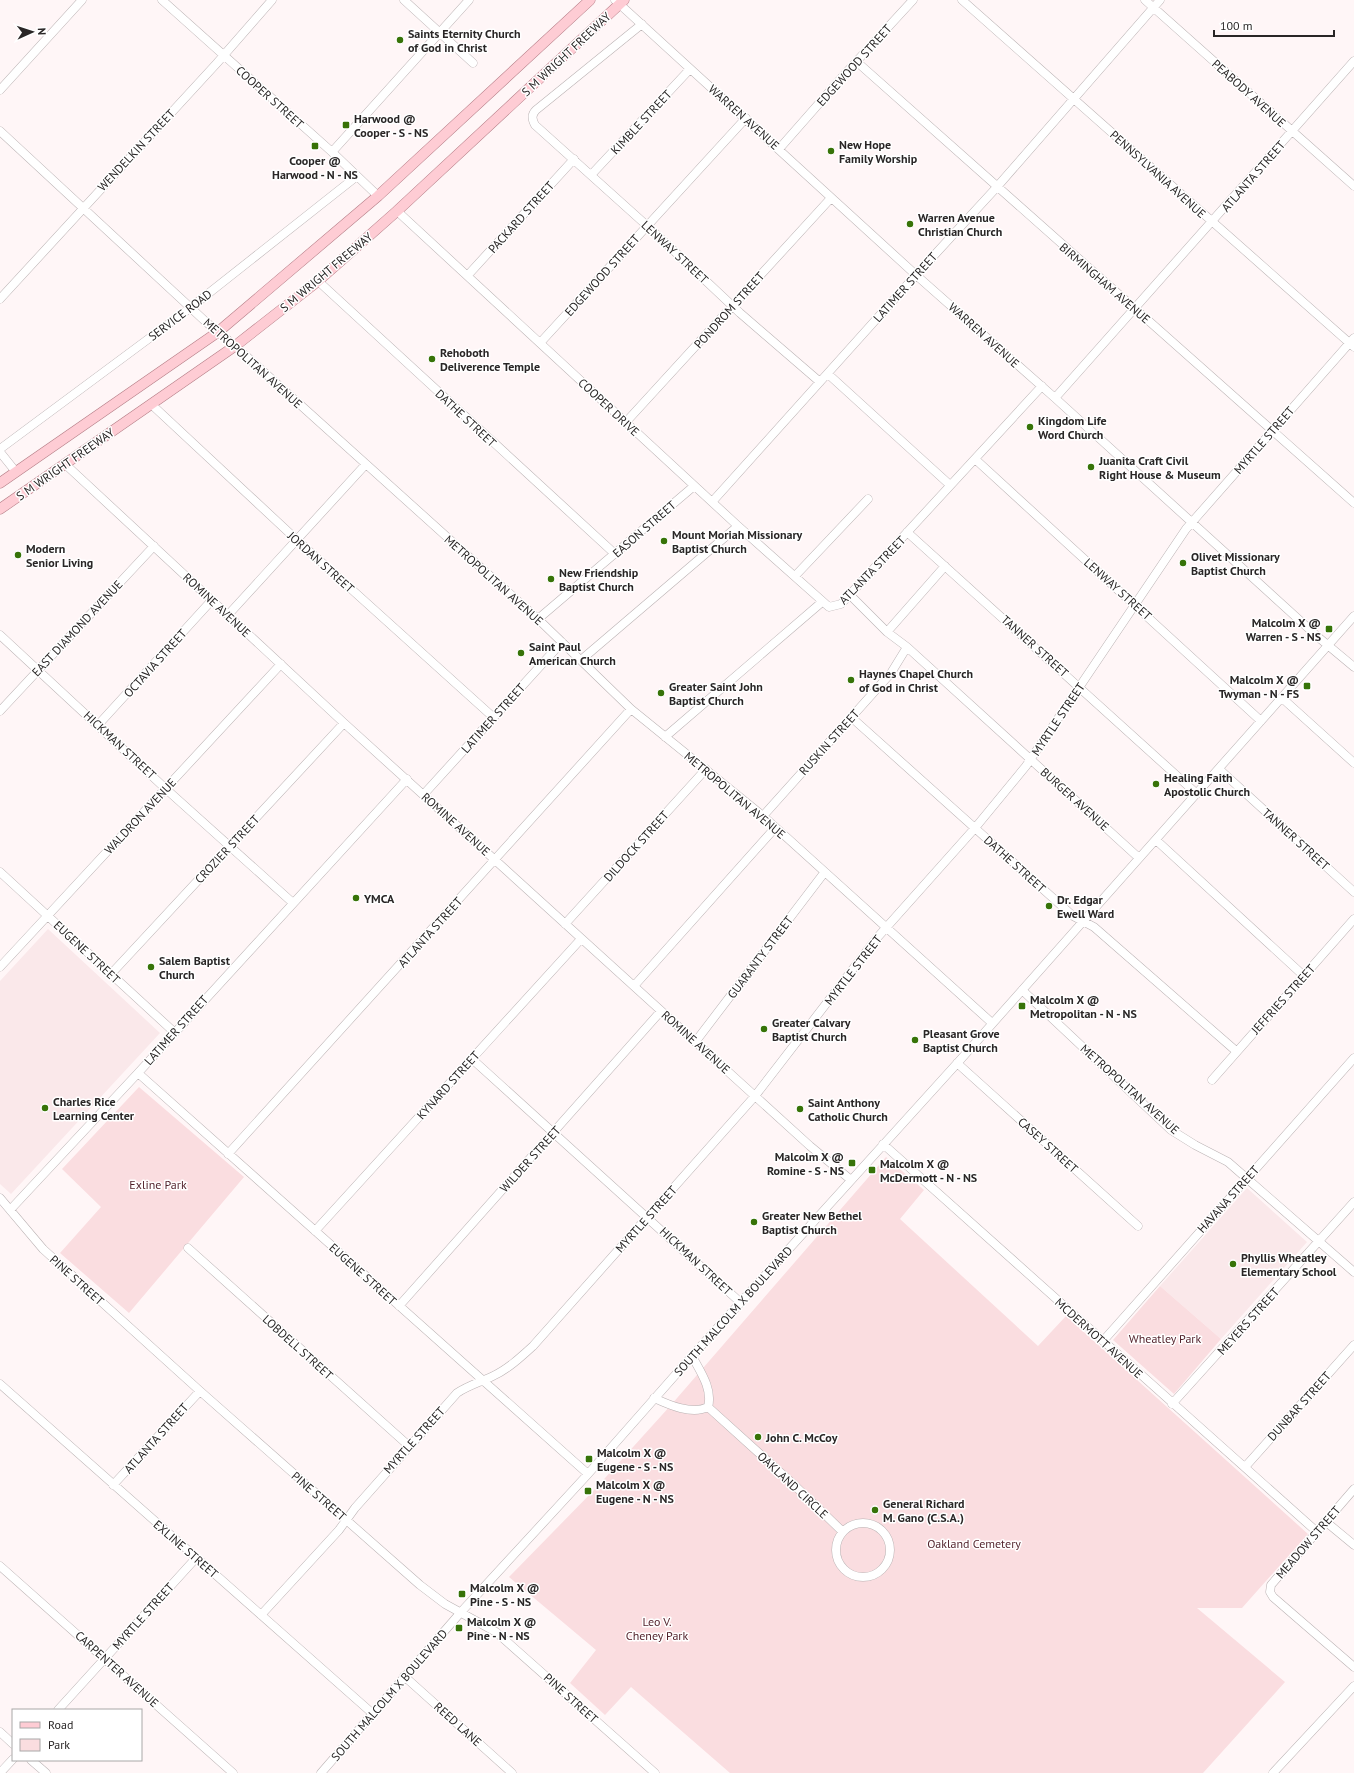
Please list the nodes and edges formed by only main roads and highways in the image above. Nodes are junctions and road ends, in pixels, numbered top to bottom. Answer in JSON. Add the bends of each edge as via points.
{"nodes":[{"id":1,"x":590,"y":0,"type":"edge"},
{"id":2,"x":620,"y":1,"type":"edge"},
{"id":3,"x":0,"y":484,"type":"edge"},
{"id":4,"x":0,"y":509,"type":"edge"}],
"edges":[{"from":1,"to":3,"type":"main road","name":"S M WRIGHT FREEWAY","via":[[378,196],[218,332]]},
{"from":2,"to":4,"type":"main road","name":"S M WRIGHT FREEWAY","via":[[397,211],[318,281],[235,346]]}]}
